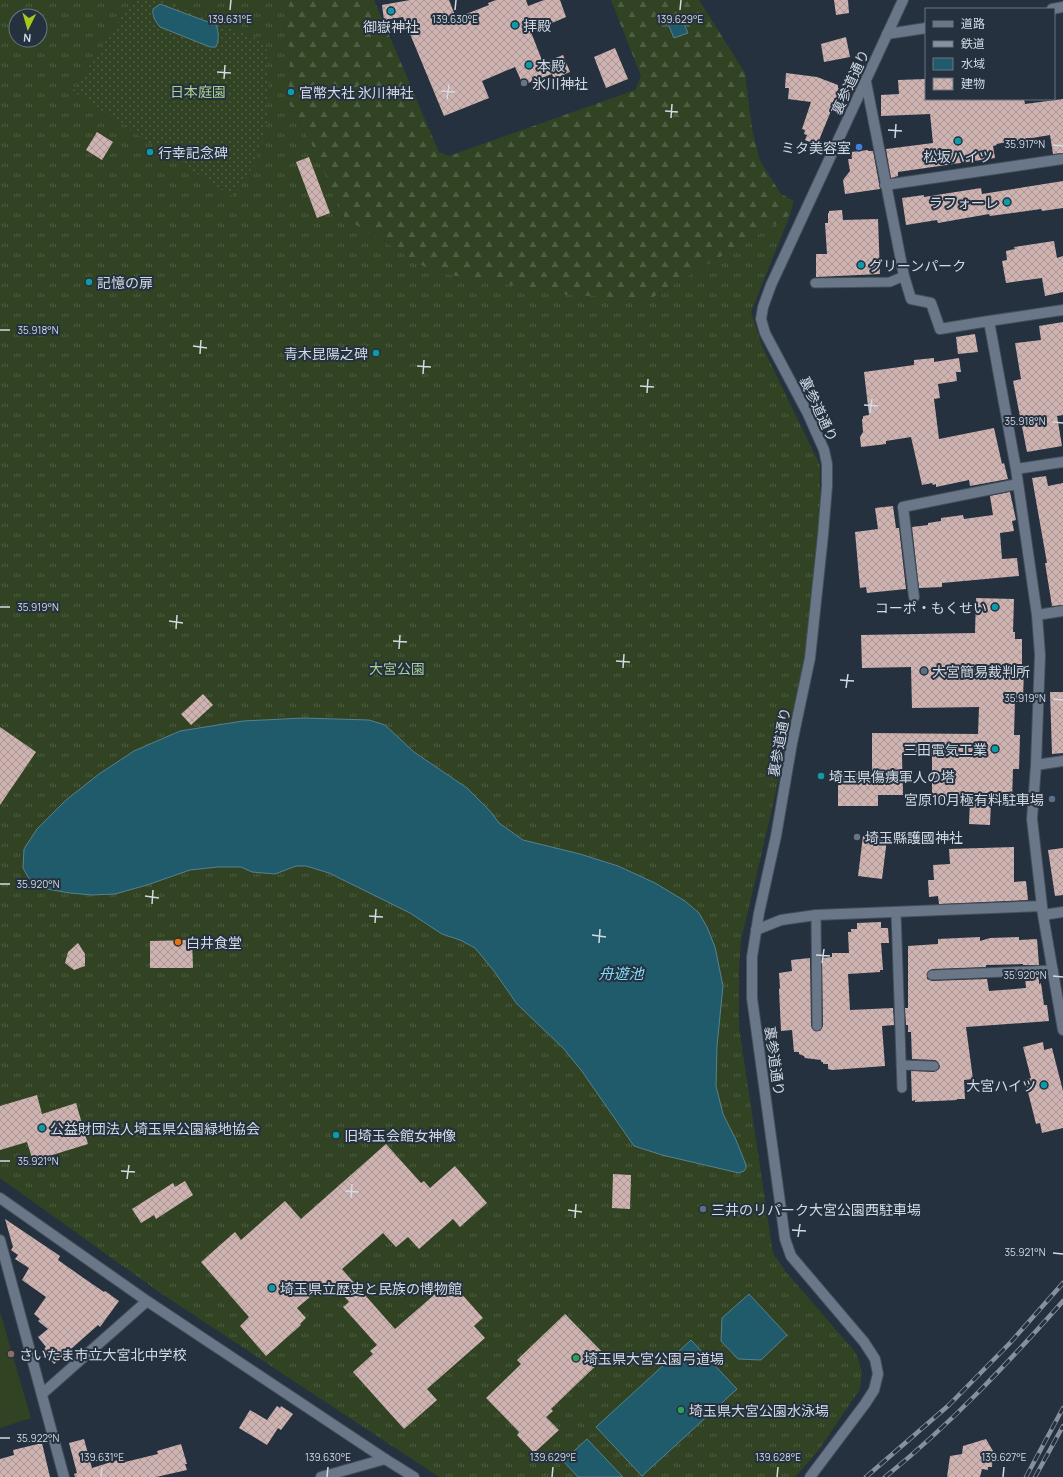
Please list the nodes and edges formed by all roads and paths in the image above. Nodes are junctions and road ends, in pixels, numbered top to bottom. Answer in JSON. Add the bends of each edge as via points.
{"nodes":[{"id":1,"x":903,"y":0,"type":"edge"},
{"id":2,"x":925,"y":28,"type":"edge"},
{"id":3,"x":887,"y":34,"type":"junction"},
{"id":4,"x":866,"y":82,"type":"junction"},
{"id":5,"x":1063,"y":159,"type":"edge"},
{"id":6,"x":885,"y":185,"type":"junction"},
{"id":7,"x":904,"y":276,"type":"junction"},
{"id":8,"x":815,"y":283,"type":"dead end"},
{"id":9,"x":1063,"y":310,"type":"edge"},
{"id":10,"x":989,"y":321,"type":"junction"},
{"id":11,"x":1063,"y":462,"type":"edge"},
{"id":12,"x":1016,"y":469,"type":"junction"},
{"id":13,"x":1018,"y":484,"type":"junction"},
{"id":14,"x":914,"y":597,"type":"dead end"},
{"id":15,"x":1063,"y":611,"type":"edge"},
{"id":16,"x":1037,"y":615,"type":"junction"},
{"id":17,"x":1063,"y":761,"type":"edge"},
{"id":18,"x":1036,"y":765,"type":"junction"},
{"id":19,"x":1042,"y":910,"type":"junction"},
{"id":20,"x":896,"y":912,"type":"junction"},
{"id":21,"x":1063,"y":912,"type":"edge"},
{"id":22,"x":816,"y":914,"type":"junction"},
{"id":23,"x":756,"y":930,"type":"junction"},
{"id":24,"x":1053,"y":970,"type":"junction"},
{"id":25,"x":932,"y":975,"type":"dead end"},
{"id":26,"x":817,"y":1026,"type":"dead end"},
{"id":27,"x":1063,"y":1030,"type":"edge"},
{"id":28,"x":901,"y":1065,"type":"junction"},
{"id":29,"x":934,"y":1066,"type":"dead end"},
{"id":30,"x":902,"y":1088,"type":"dead end"},
{"id":31,"x":0,"y":1198,"type":"edge"},
{"id":32,"x":0,"y":1240,"type":"edge"},
{"id":33,"x":147,"y":1301,"type":"junction"},
{"id":34,"x":42,"y":1394,"type":"junction"},
{"id":35,"x":386,"y":1459,"type":"junction"},
{"id":36,"x":64,"y":1477,"type":"edge"},
{"id":37,"x":320,"y":1477,"type":"edge"},
{"id":38,"x":414,"y":1477,"type":"edge"},
{"id":39,"x":810,"y":1477,"type":"edge"}],
"edges":[{"from":1,"to":3,"type":"street","name":"裏参道通り"},
{"from":2,"to":3,"type":"street"},
{"from":3,"to":4,"type":"street","name":"裏参道通り"},
{"from":4,"to":6,"type":"street"},
{"from":4,"to":23,"type":"street","name":"裏参道通り","via":[[771,285],[761,319],[824,450],[827,486],[810,658]]},
{"from":5,"to":6,"type":"street"},
{"from":6,"to":7,"type":"street"},
{"from":7,"to":8,"type":"lane","via":[[890,282]]},
{"from":7,"to":10,"type":"street","via":[[911,299],[931,303],[940,329]]},
{"from":9,"to":10,"type":"street"},
{"from":10,"to":12,"type":"street"},
{"from":11,"to":12,"type":"street"},
{"from":12,"to":13,"type":"street"},
{"from":13,"to":14,"type":"street","via":[[903,507]]},
{"from":13,"to":16,"type":"street"},
{"from":15,"to":16,"type":"street"},
{"from":16,"to":18,"type":"street","via":[[1040,656]]},
{"from":17,"to":18,"type":"street"},
{"from":18,"to":19,"type":"street","via":[[1032,819]]},
{"from":19,"to":20,"type":"street"},
{"from":19,"to":21,"type":"street"},
{"from":19,"to":24,"type":"street"},
{"from":20,"to":22,"type":"street"},
{"from":20,"to":28,"type":"lane"},
{"from":22,"to":23,"type":"street","via":[[781,920]]},
{"from":22,"to":26,"type":"lane"},
{"from":23,"to":39,"type":"street","name":"裏参道通り","via":[[752,957],[752,998],[785,1239],[791,1256],[864,1342],[875,1359],[878,1374],[874,1390],[865,1404]]},
{"from":24,"to":25,"type":"lane"},
{"from":24,"to":27,"type":"street"},
{"from":28,"to":29,"type":"lane"},
{"from":28,"to":30,"type":"lane"},
{"from":31,"to":33,"type":"street"},
{"from":32,"to":34,"type":"street"},
{"from":33,"to":34,"type":"street"},
{"from":33,"to":35,"type":"street"},
{"from":34,"to":36,"type":"street"},
{"from":35,"to":37,"type":"street"},
{"from":35,"to":38,"type":"street"}]}
